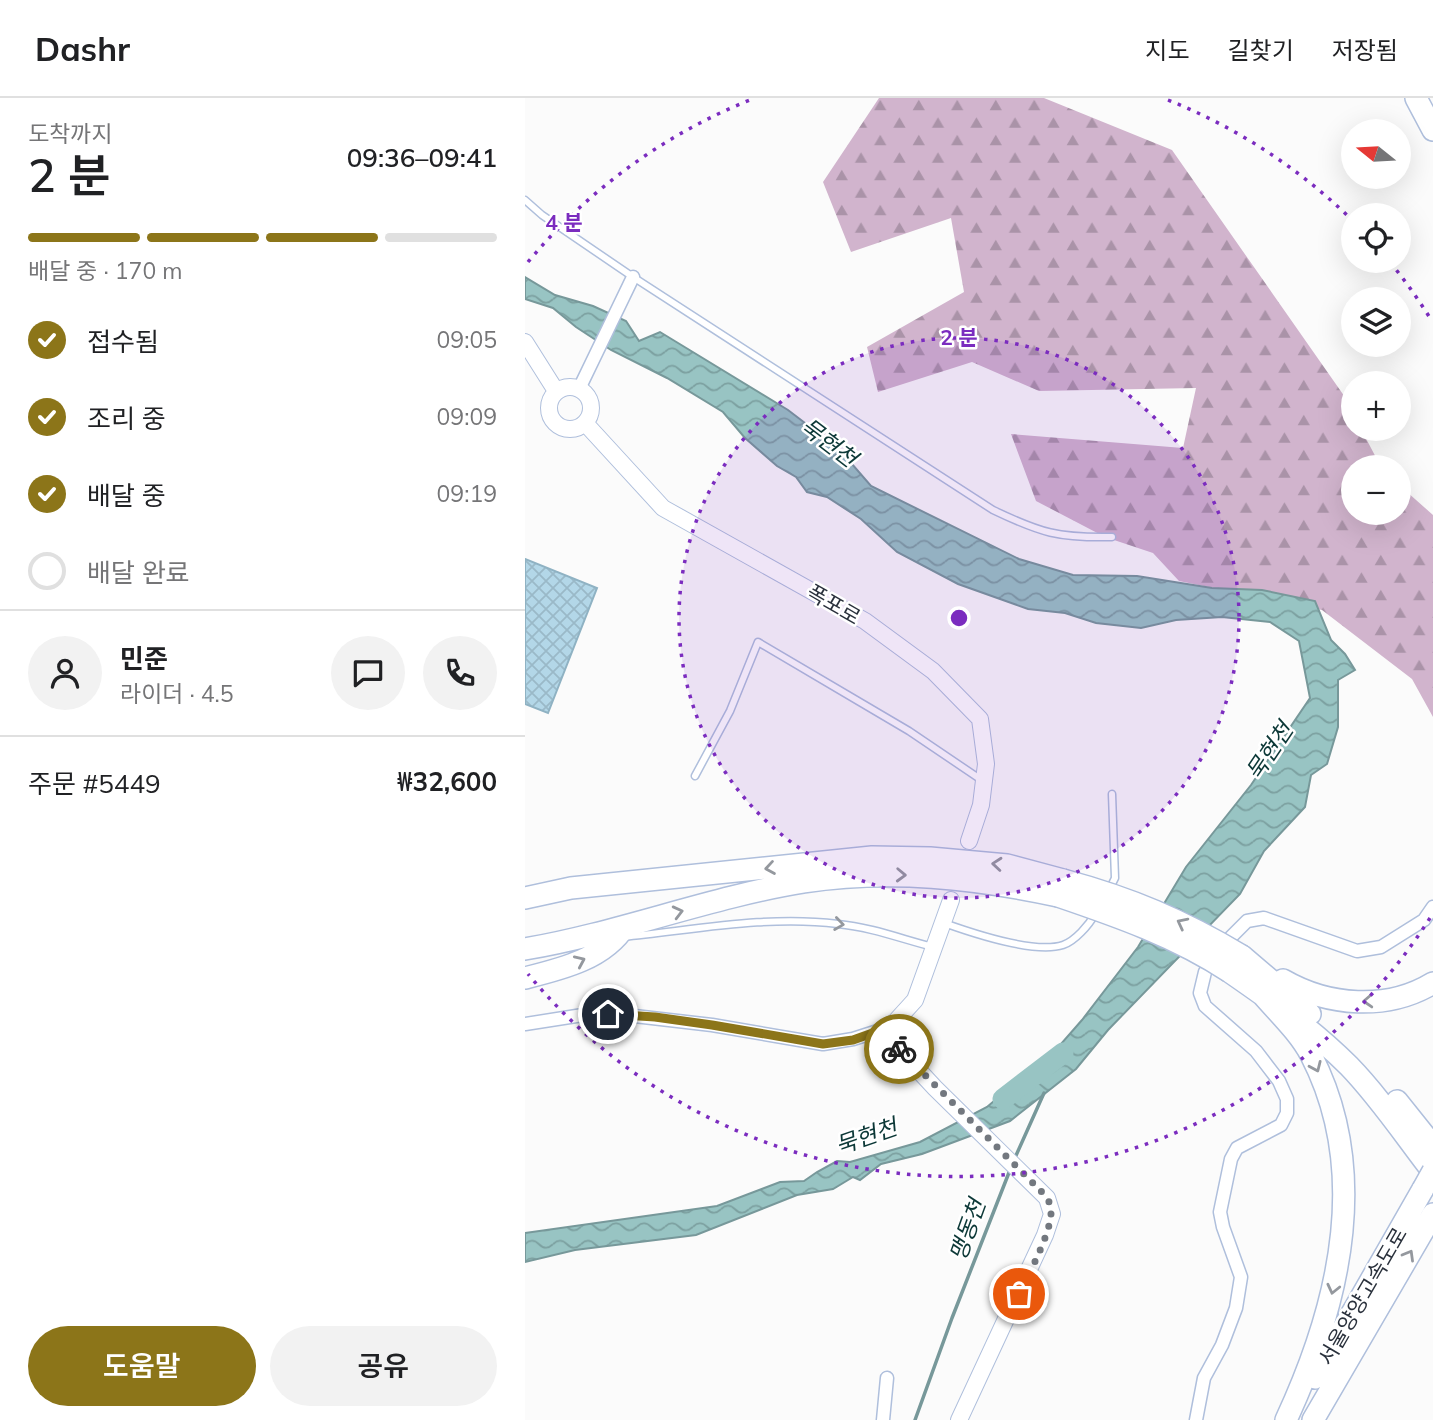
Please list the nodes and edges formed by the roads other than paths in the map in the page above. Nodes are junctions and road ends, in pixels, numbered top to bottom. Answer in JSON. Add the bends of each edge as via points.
{"nodes":[{"id":1,"x":1416,"y":98,"type":"edge"},
{"id":2,"x":1433,"y":130,"type":"edge"},
{"id":3,"x":525,"y":201,"type":"edge"},
{"id":4,"x":633,"y":277,"type":"junction"},
{"id":5,"x":525,"y":342,"type":"edge"},
{"id":6,"x":579,"y":388,"type":"junction"},
{"id":7,"x":557,"y":391,"type":"junction"},
{"id":8,"x":585,"y":423,"type":"junction"},
{"id":9,"x":1112,"y":537,"type":"dead end"},
{"id":10,"x":695,"y":776,"type":"dead end"},
{"id":11,"x":984,"y":782,"type":"junction"},
{"id":12,"x":1112,"y":794,"type":"dead end"},
{"id":13,"x":969,"y":841,"type":"dead end"},
{"id":14,"x":1060,"y":888,"type":"junction"},
{"id":15,"x":525,"y":898,"type":"edge"},
{"id":16,"x":951,"y":900,"type":"dead end"},
{"id":17,"x":1433,"y":907,"type":"edge"},
{"id":18,"x":942,"y":922,"type":"junction"},
{"id":19,"x":622,"y":932,"type":"junction"},
{"id":20,"x":933,"y":947,"type":"junction"},
{"id":21,"x":525,"y":949,"type":"edge"},
{"id":22,"x":1236,"y":964,"type":"junction"},
{"id":23,"x":525,"y":978,"type":"edge"},
{"id":24,"x":1433,"y":983,"type":"edge"},
{"id":25,"x":1261,"y":993,"type":"junction"},
{"id":26,"x":525,"y":1024,"type":"edge"},
{"id":27,"x":881,"y":1030,"type":"junction"},
{"id":28,"x":1433,"y":1146,"type":"edge"},
{"id":29,"x":1428,"y":1180,"type":"edge"},
{"id":30,"x":1433,"y":1213,"type":"edge"},
{"id":31,"x":1350,"y":1357,"type":"junction"},
{"id":32,"x":887,"y":1378,"type":"dead end"},
{"id":33,"x":883,"y":1420,"type":"edge"},
{"id":34,"x":959,"y":1420,"type":"edge"},
{"id":35,"x":1196,"y":1420,"type":"edge"},
{"id":36,"x":1288,"y":1420,"type":"edge"},
{"id":37,"x":1313,"y":1420,"type":"edge"},
{"id":38,"x":1322,"y":1420,"type":"edge"}],
"edges":[{"from":1,"to":2,"type":"highway"},
{"from":3,"to":4,"type":"lane"},
{"from":4,"to":6,"type":"street"},
{"from":4,"to":9,"type":"lane","via":[[993,510],[1052,535]]},
{"from":5,"to":7,"type":"main road"},
{"from":6,"to":7,"type":"main road"},
{"from":6,"to":8,"type":"main road","via":[[590,401]]},
{"from":7,"to":8,"type":"main road","via":[[548,406],[555,423],[568,429]]},
{"from":8,"to":11,"type":"main road","name":"폭포로","via":[[663,508],[865,621],[933,671],[980,719]]},
{"from":10,"to":11,"type":"lane","via":[[730,711],[758,642],[909,731]]},
{"from":11,"to":13,"type":"main road","name":"폭포로"},
{"from":12,"to":18,"type":"lane","via":[[1115,878],[1090,922],[1067,944],[1048,949],[974,934]]},
{"from":14,"to":15,"type":"highway","one_way":true,"via":[[1007,865],[872,857],[571,888]]},
{"from":19,"to":14,"type":"highway","one_way":true,"via":[[805,882],[890,875]]},
{"from":14,"to":22,"type":"highway","bridge":true,"via":[[1144,905],[1212,938]]},
{"from":16,"to":18,"type":"main road"},
{"from":17,"to":35,"type":"street","via":[[1424,920],[1381,947],[1357,951],[1264,918],[1247,921],[1205,972],[1200,993],[1205,1006],[1256,1051],[1279,1081],[1287,1113],[1281,1125],[1237,1148],[1231,1158],[1220,1212],[1241,1277],[1236,1308],[1204,1378]]},
{"from":18,"to":20,"type":"main road"},
{"from":19,"to":20,"type":"lane","one_way":true,"via":[[769,921],[819,922],[872,930]]},
{"from":19,"to":21,"type":"highway"},
{"from":23,"to":19,"type":"highway","one_way":true,"via":[[596,954]]},
{"from":20,"to":27,"type":"main road","via":[[915,1000]]},
{"from":24,"to":22,"type":"highway","one_way":true,"via":[[1396,998],[1336,1000]]},
{"from":22,"to":25,"type":"highway"},
{"from":22,"to":28,"type":"highway","via":[[1288,993],[1401,1104]]},
{"from":25,"to":29,"type":"highway","via":[[1349,1066],[1398,1124]]},
{"from":25,"to":36,"type":"highway","one_way":true,"via":[[1310,1054],[1327,1089],[1339,1134],[1345,1190],[1334,1285]]},
{"from":26,"to":27,"type":"street","via":[[589,1014],[626,1015],[823,1044]]},
{"from":27,"to":34,"type":"main road","via":[[1051,1205],[1045,1235]]},
{"from":29,"to":36,"type":"highway","name":"서울양양고속도로"},
{"from":31,"to":30,"type":"highway","name":"서울양양고속도로","one_way":true},
{"from":31,"to":37,"type":"highway","name":"서울양양고속도로"},
{"from":31,"to":38,"type":"highway"},
{"from":32,"to":33,"type":"street"}]}
